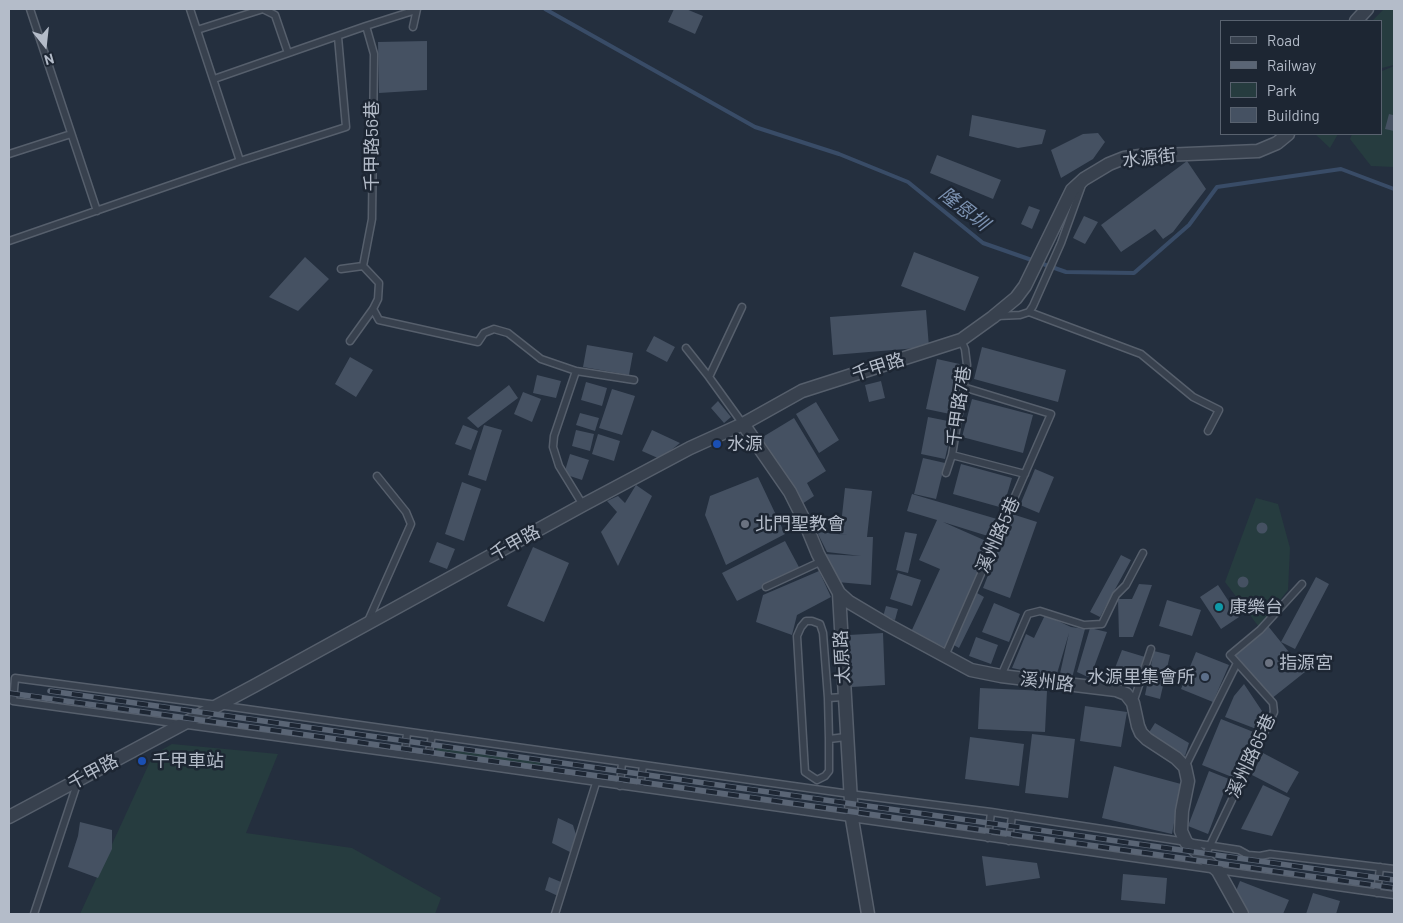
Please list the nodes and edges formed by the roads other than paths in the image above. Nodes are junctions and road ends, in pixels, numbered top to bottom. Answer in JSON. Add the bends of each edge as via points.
{"nodes":[{"id":1,"x":30,"y":9,"type":"edge"},
{"id":2,"x":190,"y":9,"type":"edge"},
{"id":3,"x":1367,"y":9,"type":"edge"},
{"id":4,"x":416,"y":10,"type":"edge"},
{"id":5,"x":1357,"y":20,"type":"edge"},
{"id":6,"x":366,"y":26,"type":"junction"},
{"id":7,"x":413,"y":27,"type":"dead end"},
{"id":8,"x":197,"y":30,"type":"junction"},
{"id":9,"x":338,"y":37,"type":"junction"},
{"id":10,"x":288,"y":53,"type":"junction"},
{"id":11,"x":214,"y":79,"type":"junction"},
{"id":12,"x":72,"y":134,"type":"junction"},
{"id":13,"x":1287,"y":135,"type":"edge"},
{"id":14,"x":9,"y":154,"type":"edge"},
{"id":15,"x":240,"y":161,"type":"junction"},
{"id":16,"x":1084,"y":179,"type":"junction"},
{"id":17,"x":97,"y":211,"type":"junction"},
{"id":18,"x":9,"y":241,"type":"edge"},
{"id":19,"x":362,"y":266,"type":"junction"},
{"id":20,"x":341,"y":269,"type":"dead end"},
{"id":21,"x":1025,"y":286,"type":"joint"},
{"id":22,"x":742,"y":307,"type":"dead end"},
{"id":23,"x":373,"y":309,"type":"junction"},
{"id":24,"x":1029,"y":312,"type":"junction"},
{"id":25,"x":994,"y":317,"type":"junction"},
{"id":26,"x":961,"y":340,"type":"junction"},
{"id":27,"x":350,"y":341,"type":"dead end"},
{"id":28,"x":686,"y":348,"type":"dead end"},
{"id":29,"x":576,"y":371,"type":"junction"},
{"id":30,"x":709,"y":377,"type":"junction"},
{"id":31,"x":634,"y":380,"type":"dead end"},
{"id":32,"x":962,"y":387,"type":"junction"},
{"id":33,"x":743,"y":424,"type":"junction"},
{"id":34,"x":1208,"y":431,"type":"dead end"},
{"id":35,"x":952,"y":455,"type":"junction"},
{"id":36,"x":946,"y":473,"type":"dead end"},
{"id":37,"x":1025,"y":474,"type":"junction"},
{"id":38,"x":377,"y":476,"type":"dead end"},
{"id":39,"x":583,"y":505,"type":"junction"},
{"id":40,"x":1143,"y":553,"type":"dead end"},
{"id":41,"x":822,"y":561,"type":"junction"},
{"id":42,"x":1302,"y":584,"type":"dead end"},
{"id":43,"x":766,"y":587,"type":"dead end"},
{"id":44,"x":839,"y":593,"type":"junction"},
{"id":45,"x":366,"y":624,"type":"junction"},
{"id":46,"x":1150,"y":648,"type":"dead end"},
{"id":47,"x":945,"y":656,"type":"junction"},
{"id":48,"x":1237,"y":663,"type":"junction"},
{"id":49,"x":1001,"y":676,"type":"junction"},
{"id":50,"x":844,"y":697,"type":"junction"},
{"id":51,"x":828,"y":698,"type":"junction"},
{"id":52,"x":1133,"y":703,"type":"junction"},
{"id":53,"x":218,"y":705,"type":"junction"},
{"id":54,"x":182,"y":725,"type":"junction"},
{"id":55,"x":408,"y":732,"type":"junction"},
{"id":56,"x":432,"y":735,"type":"junction"},
{"id":57,"x":846,"y":737,"type":"junction"},
{"id":58,"x":829,"y":739,"type":"junction"},
{"id":59,"x":405,"y":755,"type":"junction"},
{"id":60,"x":428,"y":758,"type":"junction"},
{"id":61,"x":622,"y":762,"type":"junction"},
{"id":62,"x":643,"y":765,"type":"junction"},
{"id":63,"x":1185,"y":767,"type":"junction"},
{"id":64,"x":79,"y":779,"type":"junction"},
{"id":65,"x":596,"y":783,"type":"junction"},
{"id":66,"x":620,"y":786,"type":"junction"},
{"id":67,"x":640,"y":788,"type":"junction"},
{"id":68,"x":850,"y":794,"type":"junction"},
{"id":69,"x":991,"y":812,"type":"junction"},
{"id":70,"x":1012,"y":815,"type":"junction"},
{"id":71,"x":9,"y":817,"type":"edge"},
{"id":72,"x":852,"y":819,"type":"junction"},
{"id":73,"x":988,"y":838,"type":"junction"},
{"id":74,"x":1009,"y":841,"type":"junction"},
{"id":75,"x":1186,"y":842,"type":"junction"},
{"id":76,"x":1206,"y":852,"type":"junction"},
{"id":77,"x":1380,"y":867,"type":"junction"},
{"id":78,"x":1394,"y":869,"type":"edge"},
{"id":79,"x":1218,"y":871,"type":"junction"},
{"id":80,"x":1377,"y":893,"type":"junction"},
{"id":81,"x":1394,"y":895,"type":"edge"},
{"id":82,"x":34,"y":914,"type":"edge"},
{"id":83,"x":554,"y":914,"type":"edge"},
{"id":84,"x":868,"y":914,"type":"edge"},
{"id":85,"x":1242,"y":914,"type":"edge"}],
"edges":[{"from":1,"to":12,"type":"lane"},
{"from":2,"to":8,"type":"lane"},
{"from":3,"to":5,"type":"street"},
{"from":4,"to":6,"type":"lane"},
{"from":4,"to":7,"type":"lane"},
{"from":6,"to":9,"type":"lane"},
{"from":6,"to":19,"type":"lane","name":"千甲路56巷","via":[[374,54],[372,219]]},
{"from":8,"to":10,"type":"lane","via":[[263,9],[275,15]]},
{"from":8,"to":11,"type":"lane"},
{"from":9,"to":10,"type":"lane"},
{"from":9,"to":15,"type":"lane","via":[[346,127]]},
{"from":10,"to":11,"type":"lane"},
{"from":11,"to":15,"type":"lane"},
{"from":12,"to":14,"type":"lane"},
{"from":12,"to":17,"type":"lane"},
{"from":13,"to":16,"type":"street","name":"水源街","via":[[1258,151],[1124,158]]},
{"from":15,"to":17,"type":"lane"},
{"from":16,"to":21,"type":"street","name":"水源街","via":[[1072,190]]},
{"from":16,"to":24,"type":"lane","via":[[1061,243]]},
{"from":17,"to":18,"type":"lane"},
{"from":19,"to":20,"type":"lane"},
{"from":19,"to":23,"type":"lane","via":[[379,283],[378,300]]},
{"from":21,"to":25,"type":"street","name":"千甲路"},
{"from":22,"to":30,"type":"lane"},
{"from":23,"to":27,"type":"lane"},
{"from":23,"to":29,"type":"lane","via":[[379,320],[478,342],[484,332],[494,329],[508,333],[541,359]]},
{"from":24,"to":25,"type":"lane"},
{"from":24,"to":34,"type":"lane","via":[[1141,354],[1193,397],[1220,410]]},
{"from":25,"to":26,"type":"street","name":"千甲路"},
{"from":26,"to":32,"type":"lane","name":"千甲路7巷","via":[[968,365]]},
{"from":26,"to":33,"type":"street","name":"千甲路","via":[[802,391]]},
{"from":28,"to":30,"type":"lane"},
{"from":29,"to":31,"type":"lane"},
{"from":29,"to":39,"type":"lane","via":[[553,447],[559,466]]},
{"from":30,"to":33,"type":"lane"},
{"from":32,"to":35,"type":"lane","name":"千甲路7巷"},
{"from":32,"to":37,"type":"lane","name":"溪州路5巷","via":[[1051,414]]},
{"from":33,"to":39,"type":"street","name":"千甲路","via":[[690,448]]},
{"from":33,"to":41,"type":"street","name":"太原路","via":[[790,492]]},
{"from":35,"to":36,"type":"lane","name":"千甲路7巷"},
{"from":35,"to":37,"type":"lane"},
{"from":37,"to":47,"type":"lane","name":"溪州路5巷"},
{"from":38,"to":45,"type":"lane","via":[[406,512],[411,524]]},
{"from":39,"to":45,"type":"street","name":"千甲路"},
{"from":40,"to":49,"type":"lane","via":[[1102,624],[1084,625],[1040,610],[1028,614]]},
{"from":41,"to":43,"type":"lane"},
{"from":41,"to":44,"type":"street","name":"太原路"},
{"from":42,"to":48,"type":"lane","via":[[1260,630],[1230,655]]},
{"from":44,"to":47,"type":"street","name":"溪州路","via":[[886,624]]},
{"from":44,"to":50,"type":"street","name":"太原路"},
{"from":45,"to":53,"type":"street","name":"千甲路"},
{"from":46,"to":52,"type":"lane"},
{"from":47,"to":49,"type":"street","name":"溪州路","via":[[971,670]]},
{"from":48,"to":63,"type":"lane"},
{"from":48,"to":76,"type":"lane","name":"溪州路65巷","via":[[1273,703],[1274,712]]},
{"from":49,"to":52,"type":"street","name":"溪州路","via":[[1116,690],[1126,694]]},
{"from":50,"to":51,"type":"lane"},
{"from":50,"to":57,"type":"street","name":"太原路"},
{"from":51,"to":58,"type":"lane"},
{"from":51,"to":58,"type":"lane","via":[[823,633],[820,624],[806,621],[797,636],[805,772],[817,780],[829,771]]},
{"from":52,"to":63,"type":"street","via":[[1141,733]]},
{"from":53,"to":54,"type":"street","name":"千甲路"},
{"from":53,"to":54,"type":"lane","via":[[15,678],[13,701]]},
{"from":53,"to":55,"type":"lane"},
{"from":54,"to":59,"type":"lane"},
{"from":54,"to":64,"type":"street","name":"千甲路"},
{"from":55,"to":56,"type":"lane"},
{"from":55,"to":59,"type":"lane"},
{"from":56,"to":60,"type":"lane"},
{"from":56,"to":61,"type":"lane"},
{"from":57,"to":58,"type":"lane"},
{"from":57,"to":68,"type":"street","name":"太原路"},
{"from":59,"to":60,"type":"lane"},
{"from":60,"to":65,"type":"lane"},
{"from":61,"to":62,"type":"lane"},
{"from":61,"to":66,"type":"lane"},
{"from":62,"to":67,"type":"lane"},
{"from":62,"to":68,"type":"lane"},
{"from":63,"to":75,"type":"street","via":[[1188,781],[1180,825]]},
{"from":64,"to":71,"type":"street","name":"千甲路"},
{"from":64,"to":82,"type":"lane"},
{"from":65,"to":66,"type":"lane"},
{"from":65,"to":83,"type":"lane"},
{"from":66,"to":67,"type":"lane"},
{"from":67,"to":72,"type":"lane"},
{"from":68,"to":69,"type":"lane"},
{"from":68,"to":72,"type":"street","name":"太原路"},
{"from":69,"to":70,"type":"lane"},
{"from":69,"to":73,"type":"lane"},
{"from":70,"to":74,"type":"lane"},
{"from":70,"to":75,"type":"lane"},
{"from":72,"to":73,"type":"lane"},
{"from":72,"to":84,"type":"street","name":"太原路"},
{"from":73,"to":74,"type":"lane"},
{"from":74,"to":79,"type":"lane"},
{"from":75,"to":76,"type":"street"},
{"from":76,"to":77,"type":"lane","via":[[1239,850],[1248,855],[1270,854]]},
{"from":76,"to":79,"type":"street"},
{"from":77,"to":78,"type":"lane"},
{"from":77,"to":80,"type":"lane"},
{"from":79,"to":80,"type":"lane"},
{"from":79,"to":85,"type":"street"},
{"from":80,"to":81,"type":"lane"}]}
